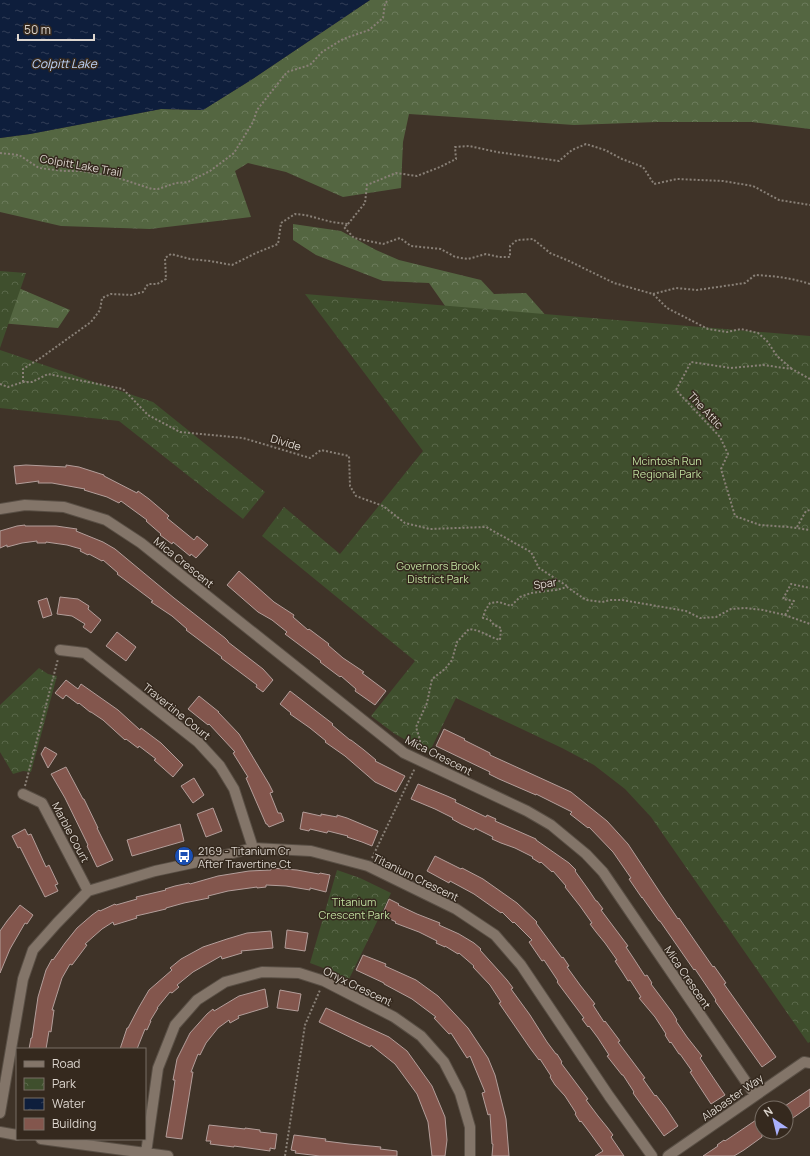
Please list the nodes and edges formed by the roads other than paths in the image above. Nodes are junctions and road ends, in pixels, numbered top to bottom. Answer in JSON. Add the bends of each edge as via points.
{"nodes":[{"id":1,"x":0,"y":509,"type":"edge"},
{"id":2,"x":60,"y":650,"type":"road end"},
{"id":3,"x":23,"y":794,"type":"road end"},
{"id":4,"x":253,"y":848,"type":"junction"},
{"id":5,"x":88,"y":891,"type":"junction"},
{"id":6,"x":810,"y":1063,"type":"edge"},
{"id":7,"x":755,"y":1095,"type":"junction"},
{"id":8,"x":0,"y":1114,"type":"edge"},
{"id":9,"x":0,"y":1132,"type":"edge"},
{"id":10,"x":16,"y":1135,"type":"edge"},
{"id":11,"x":49,"y":1140,"type":"edge"},
{"id":12,"x":146,"y":1153,"type":"junction"},
{"id":13,"x":168,"y":1156,"type":"edge"},
{"id":14,"x":470,"y":1156,"type":"edge"},
{"id":15,"x":652,"y":1156,"type":"edge"},
{"id":16,"x":668,"y":1156,"type":"edge"}],
"edges":[{"from":1,"to":7,"type":"street","name":"Mica Crescent","via":[[24,505],[64,507],[106,520],[141,543],[404,754],[527,811],[551,826],[586,854],[603,872]]},
{"from":2,"to":4,"type":"street","name":"Travertine Court","via":[[85,653],[198,742],[220,766],[234,789]]},
{"from":3,"to":5,"type":"street","name":"Marble Court","via":[[42,803]]},
{"from":4,"to":5,"type":"street","name":"Titanium Crescent","via":[[155,871]]},
{"from":4,"to":15,"type":"street","name":"Titanium Crescent","via":[[311,851],[368,866],[456,909],[495,935],[521,965]]},
{"from":5,"to":8,"type":"street","name":"Titanium Crescent","via":[[34,950],[23,979]]},
{"from":6,"to":7,"type":"street","name":"Alabaster Way","via":[[804,1062]]},
{"from":7,"to":16,"type":"street","name":"Alabaster Way"},
{"from":9,"to":10,"type":"street"},
{"from":11,"to":12,"type":"street"},
{"from":12,"to":13,"type":"street"},
{"from":12,"to":14,"type":"street","name":"Onyx Crescent","via":[[158,1068],[175,1026],[197,1000],[225,982],[262,972],[299,973],[324,981],[394,1017],[421,1036],[444,1062],[460,1093],[470,1126]]}]}
